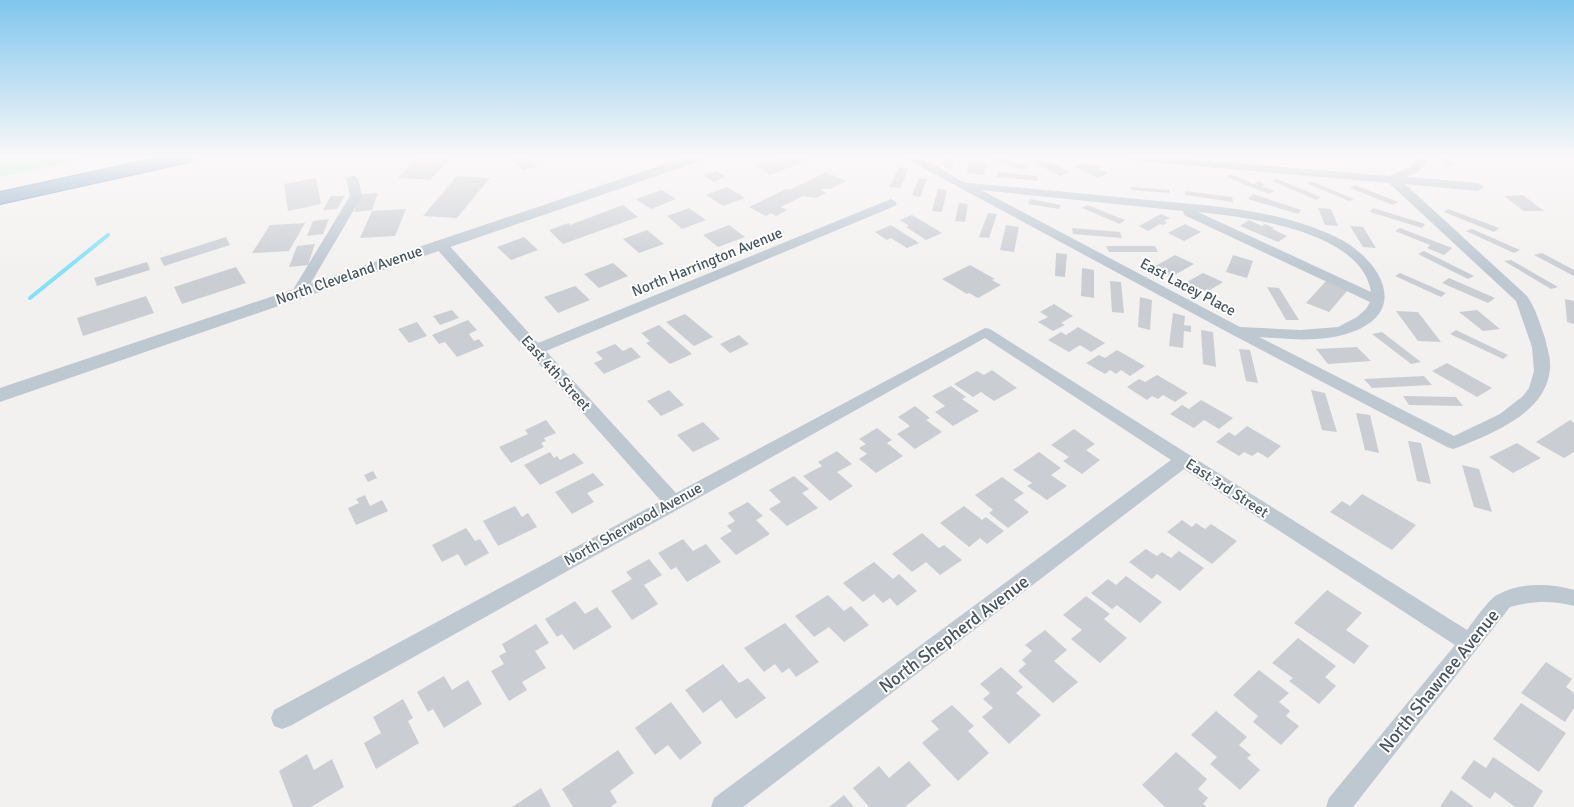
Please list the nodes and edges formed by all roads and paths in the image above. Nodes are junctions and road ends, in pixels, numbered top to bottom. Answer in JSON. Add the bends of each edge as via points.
{"nodes":[{"id":1,"x":15,"y":195,"type":"edge"},
{"id":2,"x":356,"y":195,"type":"edge"},
{"id":3,"x":585,"y":195,"type":"edge"},
{"id":4,"x":981,"y":195,"type":"edge"},
{"id":5,"x":1057,"y":195,"type":"edge"},
{"id":6,"x":1409,"y":195,"type":"edge"},
{"id":7,"x":0,"y":198,"type":"edge"},
{"id":8,"x":891,"y":203,"type":"dead end"},
{"id":9,"x":1177,"y":207,"type":"junction"},
{"id":10,"x":440,"y":244,"type":"junction"},
{"id":11,"x":298,"y":292,"type":"junction"},
{"id":12,"x":1378,"y":300,"type":"junction"},
{"id":13,"x":1236,"y":331,"type":"junction"},
{"id":14,"x":985,"y":332,"type":"joint"},
{"id":15,"x":535,"y":350,"type":"junction"},
{"id":16,"x":0,"y":395,"type":"edge"},
{"id":17,"x":1184,"y":460,"type":"junction"},
{"id":18,"x":673,"y":502,"type":"junction"},
{"id":19,"x":1567,"y":596,"type":"edge"},
{"id":20,"x":1470,"y":643,"type":"junction"},
{"id":21,"x":282,"y":718,"type":"dead end"},
{"id":22,"x":723,"y":807,"type":"edge"},
{"id":23,"x":1338,"y":807,"type":"edge"}],
"edges":[{"from":1,"to":7,"type":"highway"},
{"from":2,"to":11,"type":"street"},
{"from":3,"to":10,"type":"street","name":"North Cleveland Avenue"},
{"from":4,"to":13,"type":"street","name":"East Lacey Place"},
{"from":5,"to":9,"type":"street"},
{"from":6,"to":13,"type":"street","name":"East Lacey Place","via":[[1522,298],[1530,312],[1543,358],[1542,376],[1533,395],[1522,406],[1485,430],[1453,443]]},
{"from":8,"to":15,"type":"street","name":"North Harrington Avenue"},
{"from":9,"to":12,"type":"street"},
{"from":9,"to":12,"type":"street","via":[[1257,215],[1314,232],[1349,251],[1369,268],[1379,289]]},
{"from":10,"to":11,"type":"street","name":"North Cleveland Avenue"},
{"from":10,"to":15,"type":"street","name":"East 4th Street"},
{"from":11,"to":16,"type":"street","name":"North Cleveland Avenue"},
{"from":12,"to":13,"type":"street","via":[[1368,316],[1358,324],[1335,332]]},
{"from":14,"to":17,"type":"street","name":"East 3rd Street"},
{"from":14,"to":18,"type":"street","name":"North Sherwood Avenue"},
{"from":15,"to":18,"type":"street","name":"East 4th Street"},
{"from":17,"to":20,"type":"street","name":"East 3rd Street"},
{"from":17,"to":22,"type":"street","name":"North Shepherd Avenue"},
{"from":18,"to":21,"type":"street","name":"North Sherwood Avenue"},
{"from":19,"to":20,"type":"street","name":"North Shawnee Avenue","via":[[1522,594],[1503,601]]},
{"from":20,"to":23,"type":"street","name":"North Shawnee Avenue"}]}
